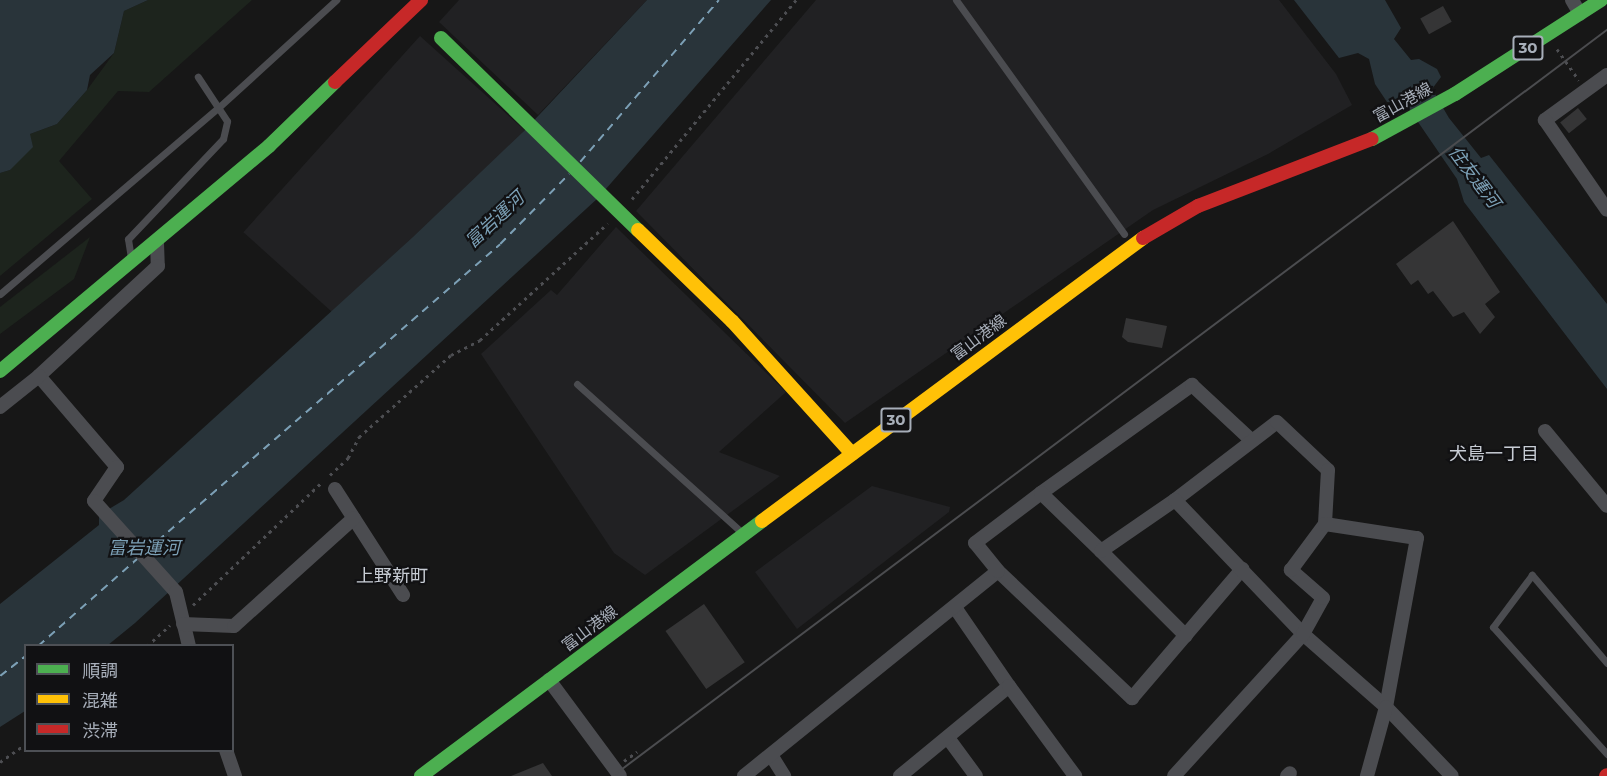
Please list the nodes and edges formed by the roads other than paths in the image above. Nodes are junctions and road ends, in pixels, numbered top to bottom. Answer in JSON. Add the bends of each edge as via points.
{"nodes":[{"id":1,"x":336,"y":0,"type":"edge"},
{"id":2,"x":421,"y":0,"type":"edge"},
{"id":3,"x":956,"y":0,"type":"edge"},
{"id":4,"x":1572,"y":0,"type":"edge"},
{"id":5,"x":1601,"y":0,"type":"edge"},
{"id":6,"x":1580,"y":14,"type":"junction"},
{"id":7,"x":441,"y":38,"type":"dead end"},
{"id":8,"x":1607,"y":75,"type":"edge"},
{"id":9,"x":198,"y":77,"type":"dead end"},
{"id":10,"x":219,"y":108,"type":"junction"},
{"id":11,"x":1607,"y":210,"type":"edge"},
{"id":12,"x":1124,"y":234,"type":"dead end"},
{"id":13,"x":157,"y":243,"type":"junction"},
{"id":14,"x":132,"y":263,"type":"junction"},
{"id":15,"x":0,"y":294,"type":"edge"},
{"id":16,"x":0,"y":370,"type":"edge"},
{"id":17,"x":39,"y":376,"type":"junction"},
{"id":18,"x":577,"y":384,"type":"dead end"},
{"id":19,"x":0,"y":407,"type":"edge"},
{"id":20,"x":1545,"y":431,"type":"dead end"},
{"id":21,"x":1251,"y":440,"type":"junction"},
{"id":22,"x":852,"y":454,"type":"junction"},
{"id":23,"x":335,"y":489,"type":"dead end"},
{"id":24,"x":1041,"y":493,"type":"junction"},
{"id":25,"x":1174,"y":500,"type":"junction"},
{"id":26,"x":1607,"y":506,"type":"edge"},
{"id":27,"x":354,"y":518,"type":"junction"},
{"id":28,"x":1325,"y":524,"type":"junction"},
{"id":29,"x":744,"y":535,"type":"junction"},
{"id":30,"x":1101,"y":551,"type":"junction"},
{"id":31,"x":1242,"y":569,"type":"junction"},
{"id":32,"x":998,"y":571,"type":"junction"},
{"id":33,"x":404,"y":595,"type":"dead end"},
{"id":34,"x":956,"y":609,"type":"junction"},
{"id":35,"x":182,"y":620,"type":"junction"},
{"id":36,"x":1303,"y":634,"type":"junction"},
{"id":37,"x":1186,"y":636,"type":"junction"},
{"id":38,"x":189,"y":644,"type":"edge"},
{"id":39,"x":1607,"y":663,"type":"edge"},
{"id":40,"x":549,"y":680,"type":"junction"},
{"id":41,"x":1009,"y":686,"type":"junction"},
{"id":42,"x":1386,"y":707,"type":"junction"},
{"id":43,"x":948,"y":738,"type":"junction"},
{"id":44,"x":227,"y":752,"type":"edge"},
{"id":45,"x":1607,"y":754,"type":"edge"},
{"id":46,"x":771,"y":755,"type":"junction"},
{"id":47,"x":235,"y":776,"type":"edge"},
{"id":48,"x":421,"y":776,"type":"edge"},
{"id":49,"x":620,"y":776,"type":"edge"},
{"id":50,"x":744,"y":776,"type":"edge"},
{"id":51,"x":784,"y":776,"type":"edge"},
{"id":52,"x":900,"y":776,"type":"edge"},
{"id":53,"x":976,"y":776,"type":"edge"},
{"id":54,"x":1075,"y":776,"type":"edge"},
{"id":55,"x":1174,"y":776,"type":"edge"},
{"id":56,"x":1367,"y":776,"type":"edge"},
{"id":57,"x":1452,"y":776,"type":"edge"}],
"edges":[{"from":1,"to":10,"type":"lane"},
{"from":2,"to":13,"type":"main road","via":[[269,146]]},
{"from":3,"to":12,"type":"lane"},
{"from":4,"to":6,"type":"street"},
{"from":5,"to":6,"type":"main road","name":"富山港線","number":"30"},
{"from":6,"to":22,"type":"main road","name":"富山港線","number":"30","via":[[1404,122],[1216,198],[1158,228]]},
{"from":7,"to":22,"type":"main road","via":[[782,372]]},
{"from":8,"to":11,"type":"street","via":[[1545,120]]},
{"from":9,"to":10,"type":"lane"},
{"from":10,"to":14,"type":"lane","via":[[227,121],[223,139],[128,239]]},
{"from":10,"to":15,"type":"lane"},
{"from":13,"to":14,"type":"main road"},
{"from":13,"to":17,"type":"street","via":[[158,266]]},
{"from":14,"to":16,"type":"main road"},
{"from":17,"to":19,"type":"street"},
{"from":17,"to":35,"type":"street","via":[[117,467],[94,501],[176,592]]},
{"from":18,"to":29,"type":"lane"},
{"from":20,"to":26,"type":"street"},
{"from":21,"to":24,"type":"street","via":[[1192,385]]},
{"from":21,"to":25,"type":"street"},
{"from":21,"to":28,"type":"street","via":[[1277,422],[1328,470]]},
{"from":22,"to":29,"type":"main road","name":"富山港線","number":"30"},
{"from":23,"to":27,"type":"street"},
{"from":24,"to":30,"type":"street"},
{"from":24,"to":32,"type":"street","via":[[975,543]]},
{"from":25,"to":30,"type":"street"},
{"from":25,"to":31,"type":"street"},
{"from":27,"to":33,"type":"street"},
{"from":27,"to":35,"type":"street","via":[[234,626]]},
{"from":28,"to":36,"type":"street","via":[[1291,570],[1323,598]]},
{"from":28,"to":42,"type":"street","via":[[1417,538]]},
{"from":29,"to":40,"type":"main road","name":"富山港線","number":"30"},
{"from":30,"to":37,"type":"street"},
{"from":31,"to":36,"type":"street"},
{"from":31,"to":37,"type":"street"},
{"from":32,"to":34,"type":"street"},
{"from":32,"to":37,"type":"street","via":[[1132,698]]},
{"from":34,"to":41,"type":"street"},
{"from":34,"to":46,"type":"street"},
{"from":35,"to":38,"type":"street"},
{"from":36,"to":42,"type":"street"},
{"from":36,"to":55,"type":"street"},
{"from":39,"to":45,"type":"lane","via":[[1532,575],[1493,627]]},
{"from":40,"to":48,"type":"main road","name":"富山港線","number":"30"},
{"from":40,"to":49,"type":"street"},
{"from":41,"to":43,"type":"street"},
{"from":41,"to":54,"type":"street"},
{"from":42,"to":56,"type":"street"},
{"from":42,"to":57,"type":"street"},
{"from":43,"to":52,"type":"street"},
{"from":43,"to":53,"type":"street"},
{"from":44,"to":47,"type":"street"},
{"from":46,"to":50,"type":"street"},
{"from":46,"to":51,"type":"street"}]}
